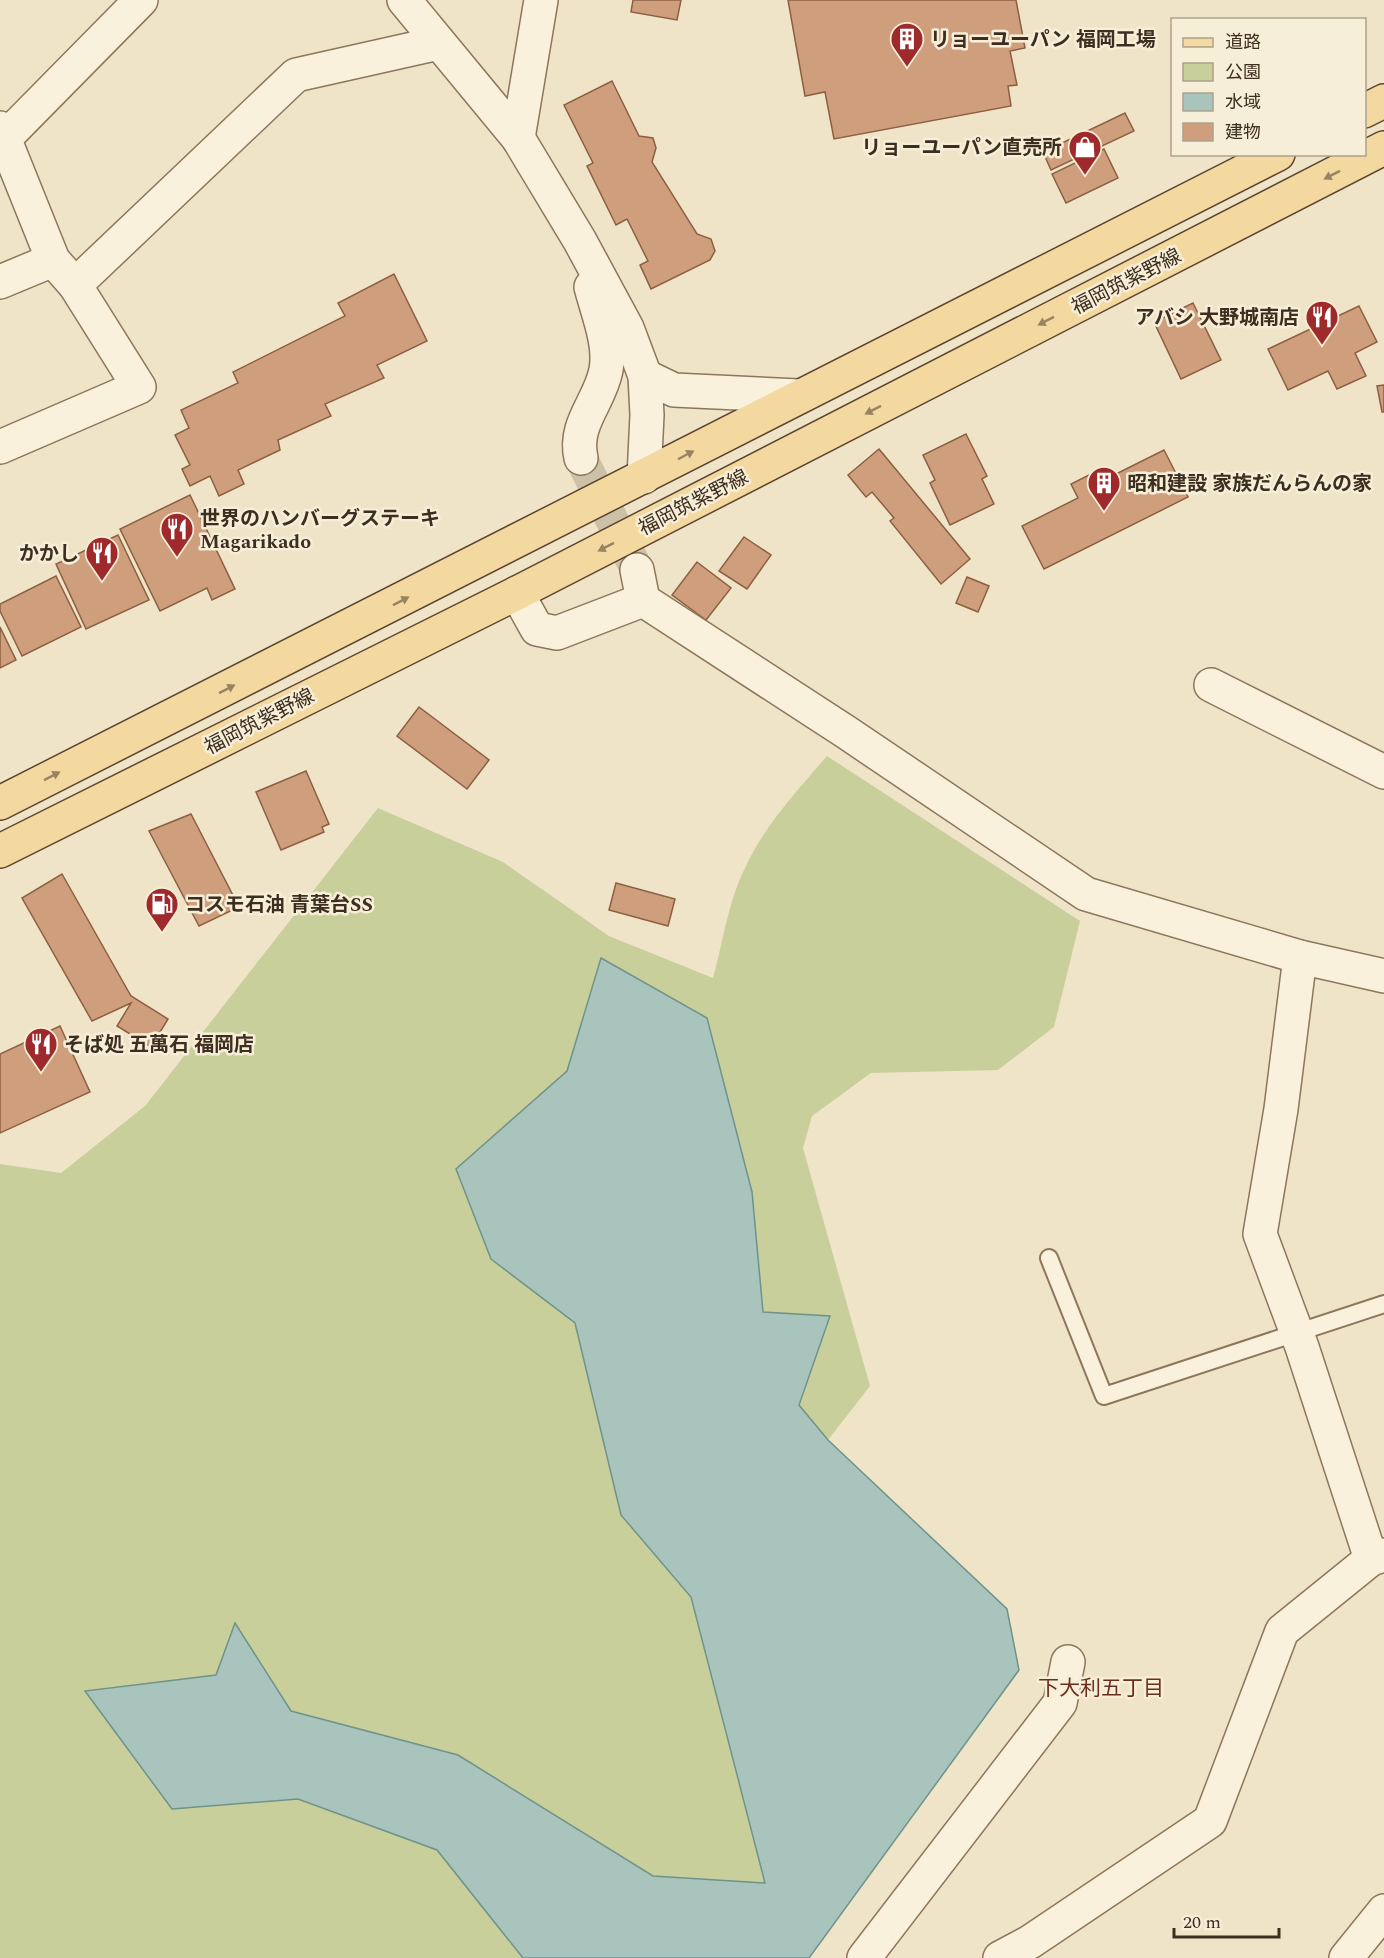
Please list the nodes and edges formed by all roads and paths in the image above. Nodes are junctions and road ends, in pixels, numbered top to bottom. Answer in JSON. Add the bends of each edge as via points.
{"nodes":[{"id":1,"x":141,"y":0,"type":"edge"},
{"id":2,"x":404,"y":0,"type":"edge"},
{"id":3,"x":541,"y":0,"type":"edge"},
{"id":4,"x":439,"y":43,"type":"junction"},
{"id":5,"x":1384,"y":101,"type":"edge"},
{"id":6,"x":1366,"y":110,"type":"edge"},
{"id":7,"x":3,"y":133,"type":"edge"},
{"id":8,"x":518,"y":138,"type":"junction"},
{"id":9,"x":1384,"y":148,"type":"edge"},
{"id":10,"x":1274,"y":156,"type":"edge"},
{"id":11,"x":580,"y":241,"type":"junction"},
{"id":12,"x":53,"y":260,"type":"junction"},
{"id":13,"x":0,"y":282,"type":"edge"},
{"id":14,"x":75,"y":285,"type":"junction"},
{"id":15,"x":645,"y":376,"type":"junction"},
{"id":16,"x":799,"y":396,"type":"junction"},
{"id":17,"x":0,"y":447,"type":"edge"},
{"id":18,"x":581,"y":458,"type":"tunnel mouth"},
{"id":19,"x":644,"y":477,"type":"junction"},
{"id":20,"x":517,"y":593,"type":"junction"},
{"id":21,"x":1211,"y":685,"type":"dead end"},
{"id":22,"x":1384,"y":771,"type":"edge"},
{"id":23,"x":0,"y":803,"type":"edge"},
{"id":24,"x":0,"y":851,"type":"edge"},
{"id":25,"x":1300,"y":957,"type":"junction"},
{"id":26,"x":1384,"y":976,"type":"edge"},
{"id":27,"x":1049,"y":1258,"type":"dead end"},
{"id":28,"x":1384,"y":1304,"type":"edge"},
{"id":29,"x":1296,"y":1333,"type":"junction"},
{"id":30,"x":1377,"y":1557,"type":"edge"},
{"id":31,"x":1068,"y":1662,"type":"dead end"},
{"id":32,"x":1384,"y":1911,"type":"edge"},
{"id":33,"x":1036,"y":1950,"type":"edge"},
{"id":34,"x":864,"y":1958,"type":"edge"},
{"id":35,"x":1000,"y":1958,"type":"edge"},
{"id":36,"x":1346,"y":1958,"type":"edge"}],
"edges":[{"from":1,"to":7,"type":"street"},
{"from":2,"to":4,"type":"street"},
{"from":3,"to":8,"type":"street"},
{"from":4,"to":8,"type":"street"},
{"from":4,"to":14,"type":"street","via":[[296,75]]},
{"from":5,"to":6,"type":"main road"},
{"from":7,"to":12,"type":"street"},
{"from":8,"to":11,"type":"street"},
{"from":9,"to":20,"type":"main road","name":"福岡筑紫野線","one_way":true},
{"from":10,"to":16,"type":"main road"},
{"from":11,"to":15,"type":"street","via":[[627,328]]},
{"from":11,"to":18,"type":"street","via":[[605,346],[606,370],[580,431]]},
{"from":12,"to":13,"type":"street"},
{"from":12,"to":14,"type":"street"},
{"from":14,"to":17,"type":"street","via":[[139,387]]},
{"from":15,"to":16,"type":"street","via":[[674,390]]},
{"from":15,"to":19,"type":"street"},
{"from":19,"to":16,"type":"main road","one_way":true},
{"from":23,"to":19,"type":"main road","one_way":true},
{"from":20,"to":24,"type":"main road","name":"福岡筑紫野線"},
{"from":20,"to":25,"type":"street","via":[[537,629],[557,633],[640,585],[846,732],[1086,894]]},
{"from":21,"to":22,"type":"street"},
{"from":25,"to":26,"type":"street"},
{"from":25,"to":29,"type":"street","via":[[1260,1234]]},
{"from":27,"to":29,"type":"lane","via":[[1104,1396]]},
{"from":28,"to":29,"type":"lane"},
{"from":29,"to":30,"type":"street"},
{"from":30,"to":33,"type":"street","via":[[1282,1631],[1210,1821]]},
{"from":31,"to":34,"type":"street","via":[[1060,1703]]},
{"from":32,"to":36,"type":"street"},
{"from":33,"to":35,"type":"street"}]}
